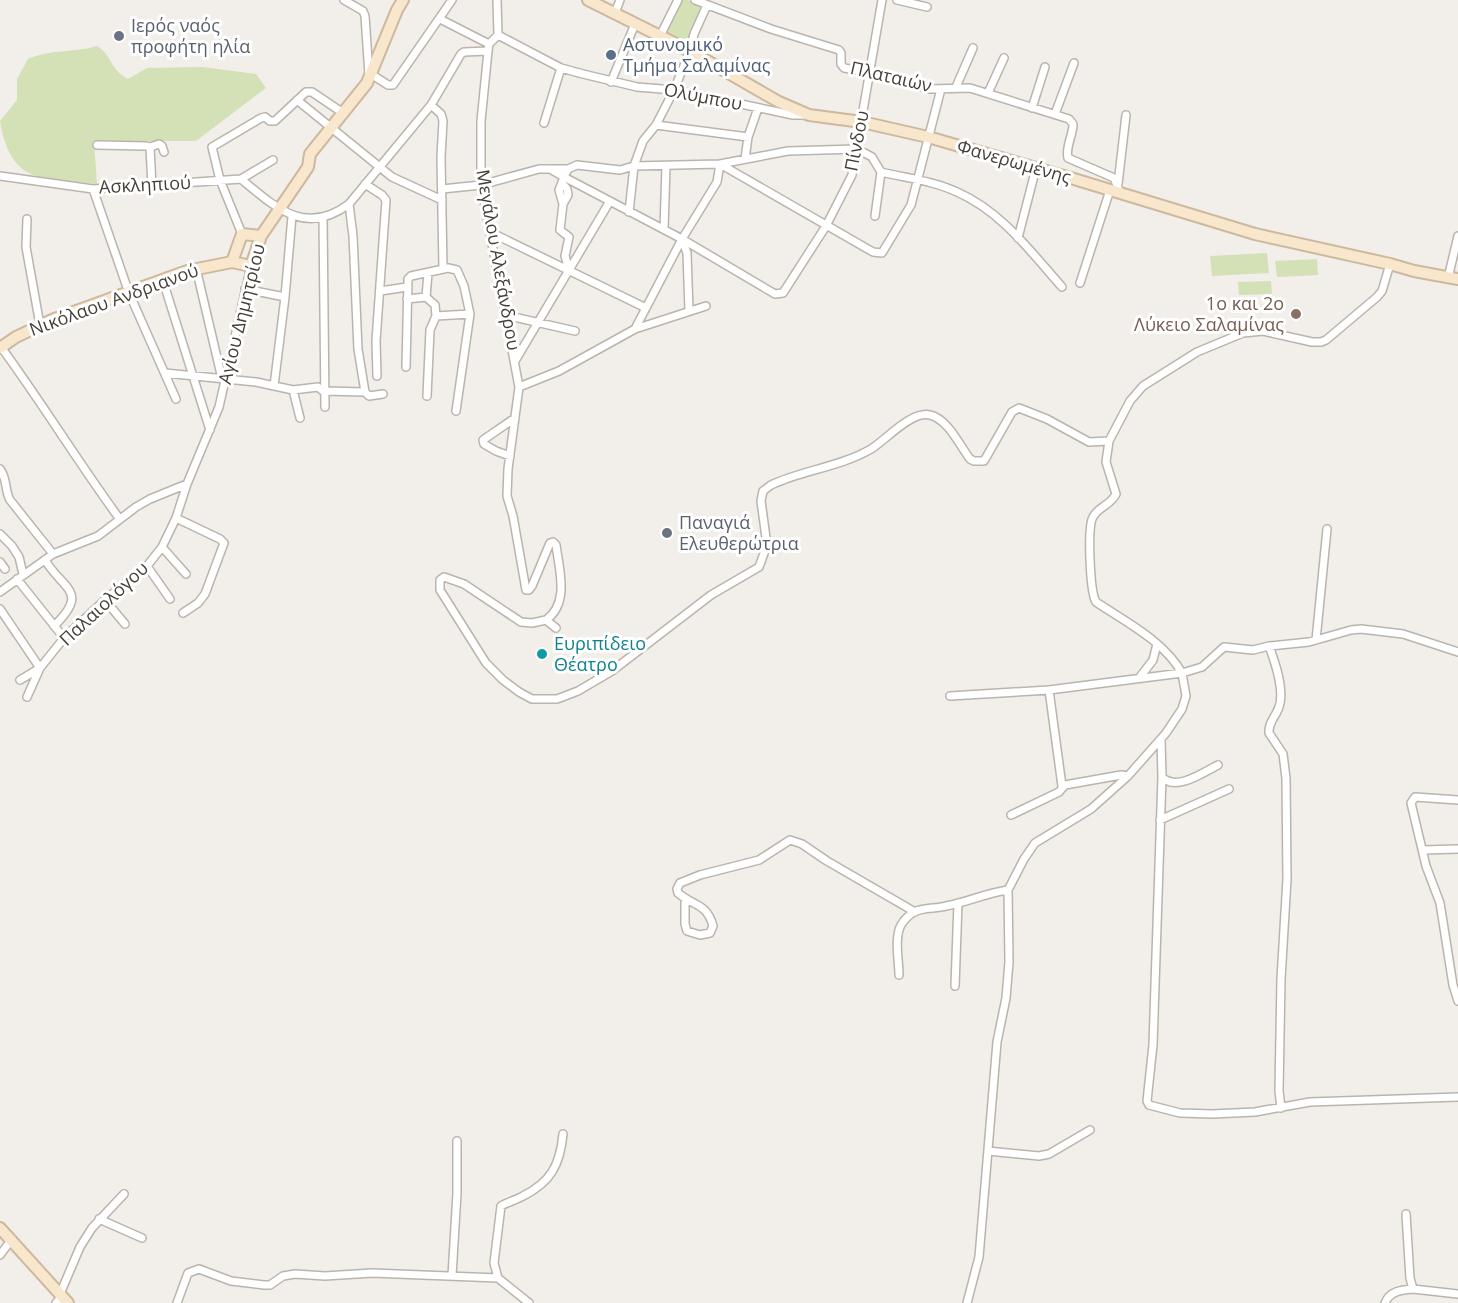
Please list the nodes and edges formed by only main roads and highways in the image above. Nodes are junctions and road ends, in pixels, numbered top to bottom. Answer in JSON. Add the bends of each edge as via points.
{"nodes":[{"id":1,"x":403,"y":0,"type":"edge"},
{"id":2,"x":588,"y":0,"type":"edge"},
{"id":3,"x":261,"y":236,"type":"junction"},
{"id":4,"x":232,"y":262,"type":"junction"},
{"id":5,"x":1453,"y":278,"type":"edge"},
{"id":6,"x":1,"y":348,"type":"edge"},
{"id":7,"x":0,"y":1228,"type":"edge"},
{"id":8,"x":62,"y":1299,"type":"edge"}],
"edges":[{"from":1,"to":3,"type":"main road","name":"Αγίου Δημητρίου","via":[[370,76],[310,154],[308,167]]},
{"from":2,"to":5,"type":"main road","name":"Φανερωμένης","via":[[809,115],[928,137],[1116,189],[1255,234]]},
{"from":3,"to":4,"type":"main road","via":[[242,234]]},
{"from":3,"to":4,"type":"main road","name":"Αγίου Δημητρίου","via":[[251,266]]},
{"from":4,"to":6,"type":"main road","name":"Νικόλαου Ανδριανού","via":[[196,268],[39,325]]},
{"from":7,"to":8,"type":"main road"}]}
